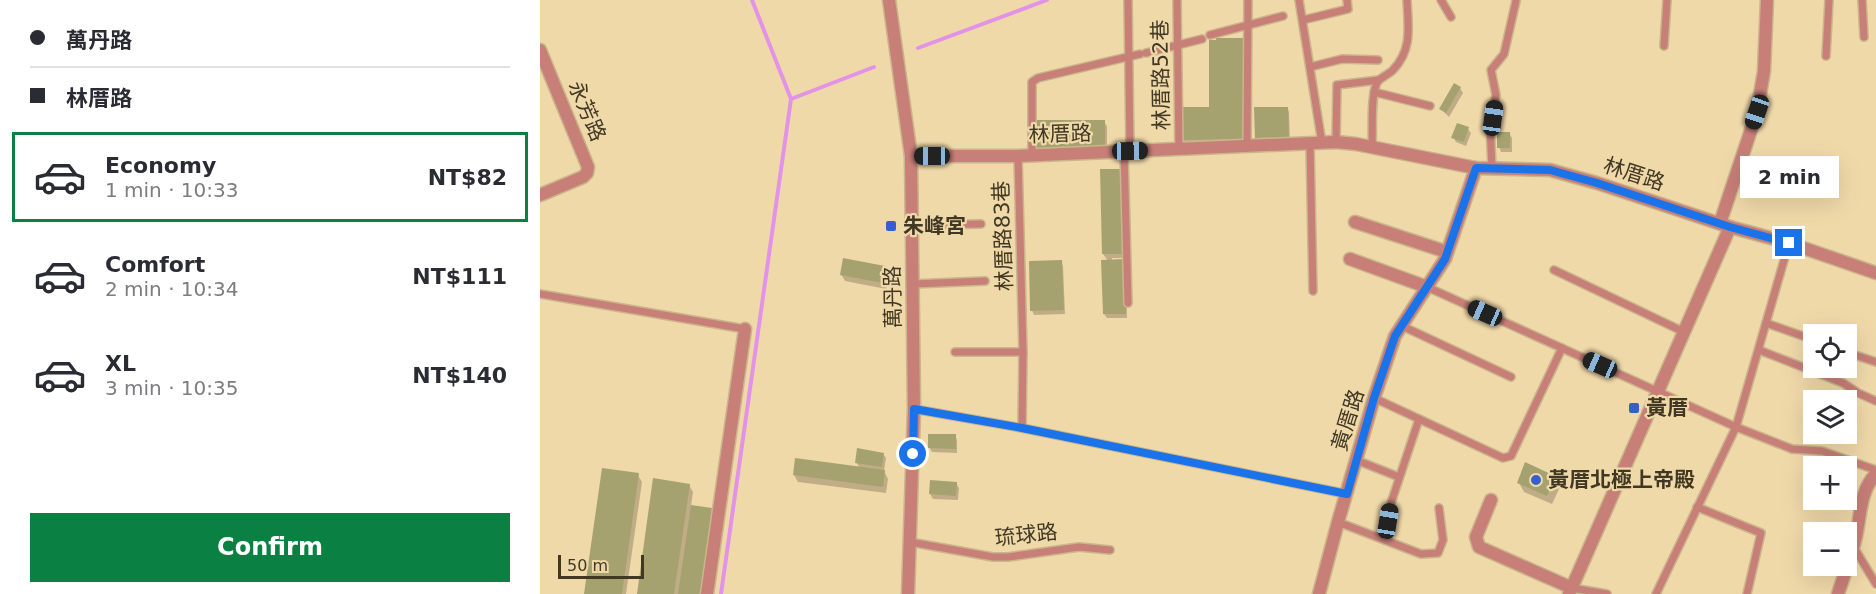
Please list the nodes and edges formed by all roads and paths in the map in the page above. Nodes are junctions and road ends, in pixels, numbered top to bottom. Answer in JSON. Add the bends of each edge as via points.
{"nodes":[{"id":1,"x":889,"y":0,"type":"edge"},
{"id":2,"x":1128,"y":0,"type":"edge"},
{"id":3,"x":1177,"y":0,"type":"edge"},
{"id":4,"x":1248,"y":0,"type":"edge"},
{"id":5,"x":1299,"y":0,"type":"edge"},
{"id":6,"x":1347,"y":0,"type":"edge"},
{"id":7,"x":1407,"y":0,"type":"edge"},
{"id":8,"x":1441,"y":0,"type":"edge"},
{"id":9,"x":1667,"y":0,"type":"edge"},
{"id":10,"x":1767,"y":0,"type":"edge"},
{"id":11,"x":1829,"y":0,"type":"edge"},
{"id":12,"x":1862,"y":0,"type":"edge"},
{"id":13,"x":1516,"y":2,"type":"dead end"},
{"id":14,"x":1283,"y":16,"type":"dead end"},
{"id":15,"x":1451,"y":17,"type":"dead end"},
{"id":16,"x":1303,"y":20,"type":"junction"},
{"id":17,"x":1247,"y":25,"type":"junction"},
{"id":18,"x":1864,"y":38,"type":"dead end"},
{"id":19,"x":1177,"y":45,"type":"junction"},
{"id":20,"x":1664,"y":45,"type":"dead end"},
{"id":21,"x":540,"y":50,"type":"edge"},
{"id":22,"x":1826,"y":56,"type":"dead end"},
{"id":23,"x":1129,"y":57,"type":"junction"},
{"id":24,"x":1378,"y":60,"type":"dead end"},
{"id":25,"x":1310,"y":67,"type":"junction"},
{"id":26,"x":1379,"y":80,"type":"junction"},
{"id":27,"x":1374,"y":92,"type":"junction"},
{"id":28,"x":1431,"y":106,"type":"dead end"},
{"id":29,"x":1336,"y":142,"type":"junction"},
{"id":30,"x":1316,"y":143,"type":"junction"},
{"id":31,"x":1247,"y":146,"type":"junction"},
{"id":32,"x":1372,"y":146,"type":"junction"},
{"id":33,"x":1179,"y":150,"type":"junction"},
{"id":34,"x":1127,"y":151,"type":"junction"},
{"id":35,"x":1032,"y":155,"type":"junction"},
{"id":36,"x":911,"y":156,"type":"junction"},
{"id":37,"x":1018,"y":156,"type":"junction"},
{"id":38,"x":1492,"y":167,"type":"junction"},
{"id":39,"x":1476,"y":168,"type":"junction"},
{"id":40,"x":540,"y":195,"type":"edge"},
{"id":41,"x":1355,"y":222,"type":"dead end"},
{"id":42,"x":981,"y":224,"type":"dead end"},
{"id":43,"x":912,"y":225,"type":"junction"},
{"id":44,"x":1725,"y":225,"type":"junction"},
{"id":45,"x":1789,"y":243,"type":"junction"},
{"id":46,"x":1447,"y":252,"type":"junction"},
{"id":47,"x":1350,"y":259,"type":"dead end"},
{"id":48,"x":1554,"y":270,"type":"dead end"},
{"id":49,"x":1876,"y":273,"type":"edge"},
{"id":50,"x":985,"y":281,"type":"dead end"},
{"id":51,"x":913,"y":285,"type":"junction"},
{"id":52,"x":1427,"y":287,"type":"junction"},
{"id":53,"x":1312,"y":291,"type":"dead end"},
{"id":54,"x":540,"y":294,"type":"edge"},
{"id":55,"x":1128,"y":303,"type":"dead end"},
{"id":56,"x":1766,"y":323,"type":"junction"},
{"id":57,"x":1402,"y":326,"type":"junction"},
{"id":58,"x":745,"y":329,"type":"joint"},
{"id":59,"x":1684,"y":332,"type":"junction"},
{"id":60,"x":1803,"y":336,"type":"edge"},
{"id":61,"x":1562,"y":348,"type":"junction"},
{"id":62,"x":1759,"y":350,"type":"junction"},
{"id":63,"x":955,"y":352,"type":"dead end"},
{"id":64,"x":1023,"y":352,"type":"junction"},
{"id":65,"x":1857,"y":356,"type":"edge"},
{"id":66,"x":1876,"y":362,"type":"edge"},
{"id":67,"x":1511,"y":377,"type":"dead end"},
{"id":68,"x":1658,"y":391,"type":"junction"},
{"id":69,"x":1374,"y":398,"type":"junction"},
{"id":70,"x":1876,"y":401,"type":"edge"},
{"id":71,"x":914,"y":409,"type":"junction"},
{"id":72,"x":1419,"y":419,"type":"junction"},
{"id":73,"x":1736,"y":427,"type":"junction"},
{"id":74,"x":1022,"y":428,"type":"junction"},
{"id":75,"x":1356,"y":460,"type":"junction"},
{"id":76,"x":1876,"y":472,"type":"edge"},
{"id":77,"x":1399,"y":477,"type":"junction"},
{"id":78,"x":1347,"y":494,"type":"junction"},
{"id":79,"x":1491,"y":500,"type":"dead end"},
{"id":80,"x":1697,"y":507,"type":"junction"},
{"id":81,"x":1439,"y":508,"type":"dead end"},
{"id":82,"x":1338,"y":522,"type":"junction"},
{"id":83,"x":1857,"y":528,"type":"edge"},
{"id":84,"x":1385,"y":540,"type":"junction"},
{"id":85,"x":910,"y":542,"type":"junction"},
{"id":86,"x":1110,"y":550,"type":"dead end"},
{"id":87,"x":1857,"y":553,"type":"edge"},
{"id":88,"x":1844,"y":576,"type":"edge"},
{"id":89,"x":1876,"y":584,"type":"edge"},
{"id":90,"x":1570,"y":591,"type":"edge"},
{"id":91,"x":707,"y":594,"type":"edge"},
{"id":92,"x":908,"y":594,"type":"edge"},
{"id":93,"x":1319,"y":594,"type":"edge"},
{"id":94,"x":1607,"y":594,"type":"edge"},
{"id":95,"x":1656,"y":594,"type":"edge"},
{"id":96,"x":1747,"y":594,"type":"edge"},
{"id":97,"x":1838,"y":594,"type":"edge"}],
"edges":[{"from":1,"to":36,"type":"street","name":"萬丹路"},
{"from":2,"to":23,"type":"lane"},
{"from":3,"to":19,"type":"lane","name":"林厝路52巷"},
{"from":4,"to":17,"type":"lane"},
{"from":5,"to":16,"type":"lane"},
{"from":6,"to":16,"type":"lane","via":[[1348,9]]},
{"from":7,"to":26,"type":"lane","via":[[1409,41],[1405,55],[1393,71]]},
{"from":8,"to":15,"type":"lane"},
{"from":9,"to":20,"type":"lane"},
{"from":10,"to":44,"type":"street","via":[[1764,71],[1757,112]]},
{"from":11,"to":22,"type":"lane"},
{"from":12,"to":18,"type":"lane"},
{"from":13,"to":38,"type":"lane","via":[[1504,54],[1491,70],[1496,95],[1490,126]]},
{"from":14,"to":17,"type":"lane"},
{"from":16,"to":25,"type":"lane"},
{"from":17,"to":19,"type":"lane"},
{"from":17,"to":31,"type":"lane"},
{"from":19,"to":23,"type":"lane"},
{"from":19,"to":33,"type":"lane","name":"林厝路52巷"},
{"from":21,"to":40,"type":"street","name":"永芳路","via":[[588,167],[583,177]]},
{"from":23,"to":34,"type":"lane"},
{"from":23,"to":35,"type":"lane","via":[[1032,82]]},
{"from":24,"to":25,"type":"lane","via":[[1342,59]]},
{"from":25,"to":30,"type":"lane"},
{"from":26,"to":27,"type":"lane"},
{"from":26,"to":29,"type":"lane","via":[[1337,85]]},
{"from":27,"to":28,"type":"lane"},
{"from":27,"to":32,"type":"lane"},
{"from":29,"to":30,"type":"street","name":"林厝路"},
{"from":29,"to":32,"type":"street","name":"林厝路"},
{"from":30,"to":31,"type":"street","name":"林厝路"},
{"from":30,"to":53,"type":"lane"},
{"from":31,"to":33,"type":"street","name":"林厝路"},
{"from":32,"to":39,"type":"street","name":"林厝路"},
{"from":33,"to":34,"type":"street","name":"林厝路"},
{"from":34,"to":35,"type":"street","name":"林厝路"},
{"from":34,"to":55,"type":"lane"},
{"from":35,"to":37,"type":"street","name":"林厝路"},
{"from":36,"to":37,"type":"street","name":"林厝路"},
{"from":36,"to":43,"type":"street","name":"萬丹路"},
{"from":37,"to":64,"type":"lane","name":"林厝路83巷"},
{"from":38,"to":39,"type":"street","name":"林厝路"},
{"from":38,"to":44,"type":"street","name":"林厝路","via":[[1550,170]]},
{"from":39,"to":46,"type":"street","name":"黃厝路"},
{"from":41,"to":46,"type":"street"},
{"from":42,"to":43,"type":"lane"},
{"from":43,"to":51,"type":"street","name":"萬丹路"},
{"from":44,"to":45,"type":"street","name":"林厝路"},
{"from":44,"to":59,"type":"street"},
{"from":45,"to":49,"type":"street","name":"林厝路"},
{"from":45,"to":56,"type":"lane"},
{"from":46,"to":52,"type":"street","name":"黃厝路"},
{"from":47,"to":52,"type":"street"},
{"from":48,"to":59,"type":"lane"},
{"from":50,"to":51,"type":"lane"},
{"from":51,"to":71,"type":"street","name":"萬丹路"},
{"from":52,"to":57,"type":"street","name":"黃厝路"},
{"from":52,"to":61,"type":"lane"},
{"from":54,"to":58,"type":"lane"},
{"from":56,"to":60,"type":"lane"},
{"from":56,"to":62,"type":"lane"},
{"from":57,"to":67,"type":"lane"},
{"from":57,"to":69,"type":"street","name":"黃厝路"},
{"from":58,"to":91,"type":"street"},
{"from":59,"to":68,"type":"street"},
{"from":61,"to":68,"type":"lane"},
{"from":61,"to":72,"type":"lane","via":[[1510,456],[1503,458]]},
{"from":62,"to":70,"type":"lane","via":[[1843,383]]},
{"from":62,"to":73,"type":"lane"},
{"from":63,"to":64,"type":"lane"},
{"from":64,"to":74,"type":"lane"},
{"from":65,"to":66,"type":"lane"},
{"from":68,"to":73,"type":"lane"},
{"from":68,"to":90,"type":"street"},
{"from":69,"to":72,"type":"lane"},
{"from":69,"to":75,"type":"street","name":"黃厝路"},
{"from":71,"to":74,"type":"lane"},
{"from":71,"to":85,"type":"street","name":"萬丹路"},
{"from":72,"to":77,"type":"lane"},
{"from":73,"to":76,"type":"lane","via":[[1792,449],[1822,451]]},
{"from":73,"to":80,"type":"lane"},
{"from":74,"to":78,"type":"lane"},
{"from":75,"to":77,"type":"lane"},
{"from":75,"to":78,"type":"street","name":"黃厝路"},
{"from":76,"to":83,"type":"street","via":[[1866,489]]},
{"from":77,"to":84,"type":"lane"},
{"from":78,"to":82,"type":"street","name":"黃厝路"},
{"from":79,"to":90,"type":"street","via":[[1476,537],[1479,547]]},
{"from":80,"to":95,"type":"lane"},
{"from":80,"to":96,"type":"lane","via":[[1761,533]]},
{"from":81,"to":84,"type":"lane","via":[[1443,540],[1438,553],[1420,554]]},
{"from":82,"to":84,"type":"lane"},
{"from":82,"to":93,"type":"street","name":"黃厝路"},
{"from":85,"to":86,"type":"lane","name":"琉球路","via":[[993,557],[1079,547]]},
{"from":85,"to":92,"type":"street","name":"萬丹路"},
{"from":87,"to":89,"type":"lane"},
{"from":88,"to":97,"type":"street"},
{"from":90,"to":94,"type":"lane"}]}
